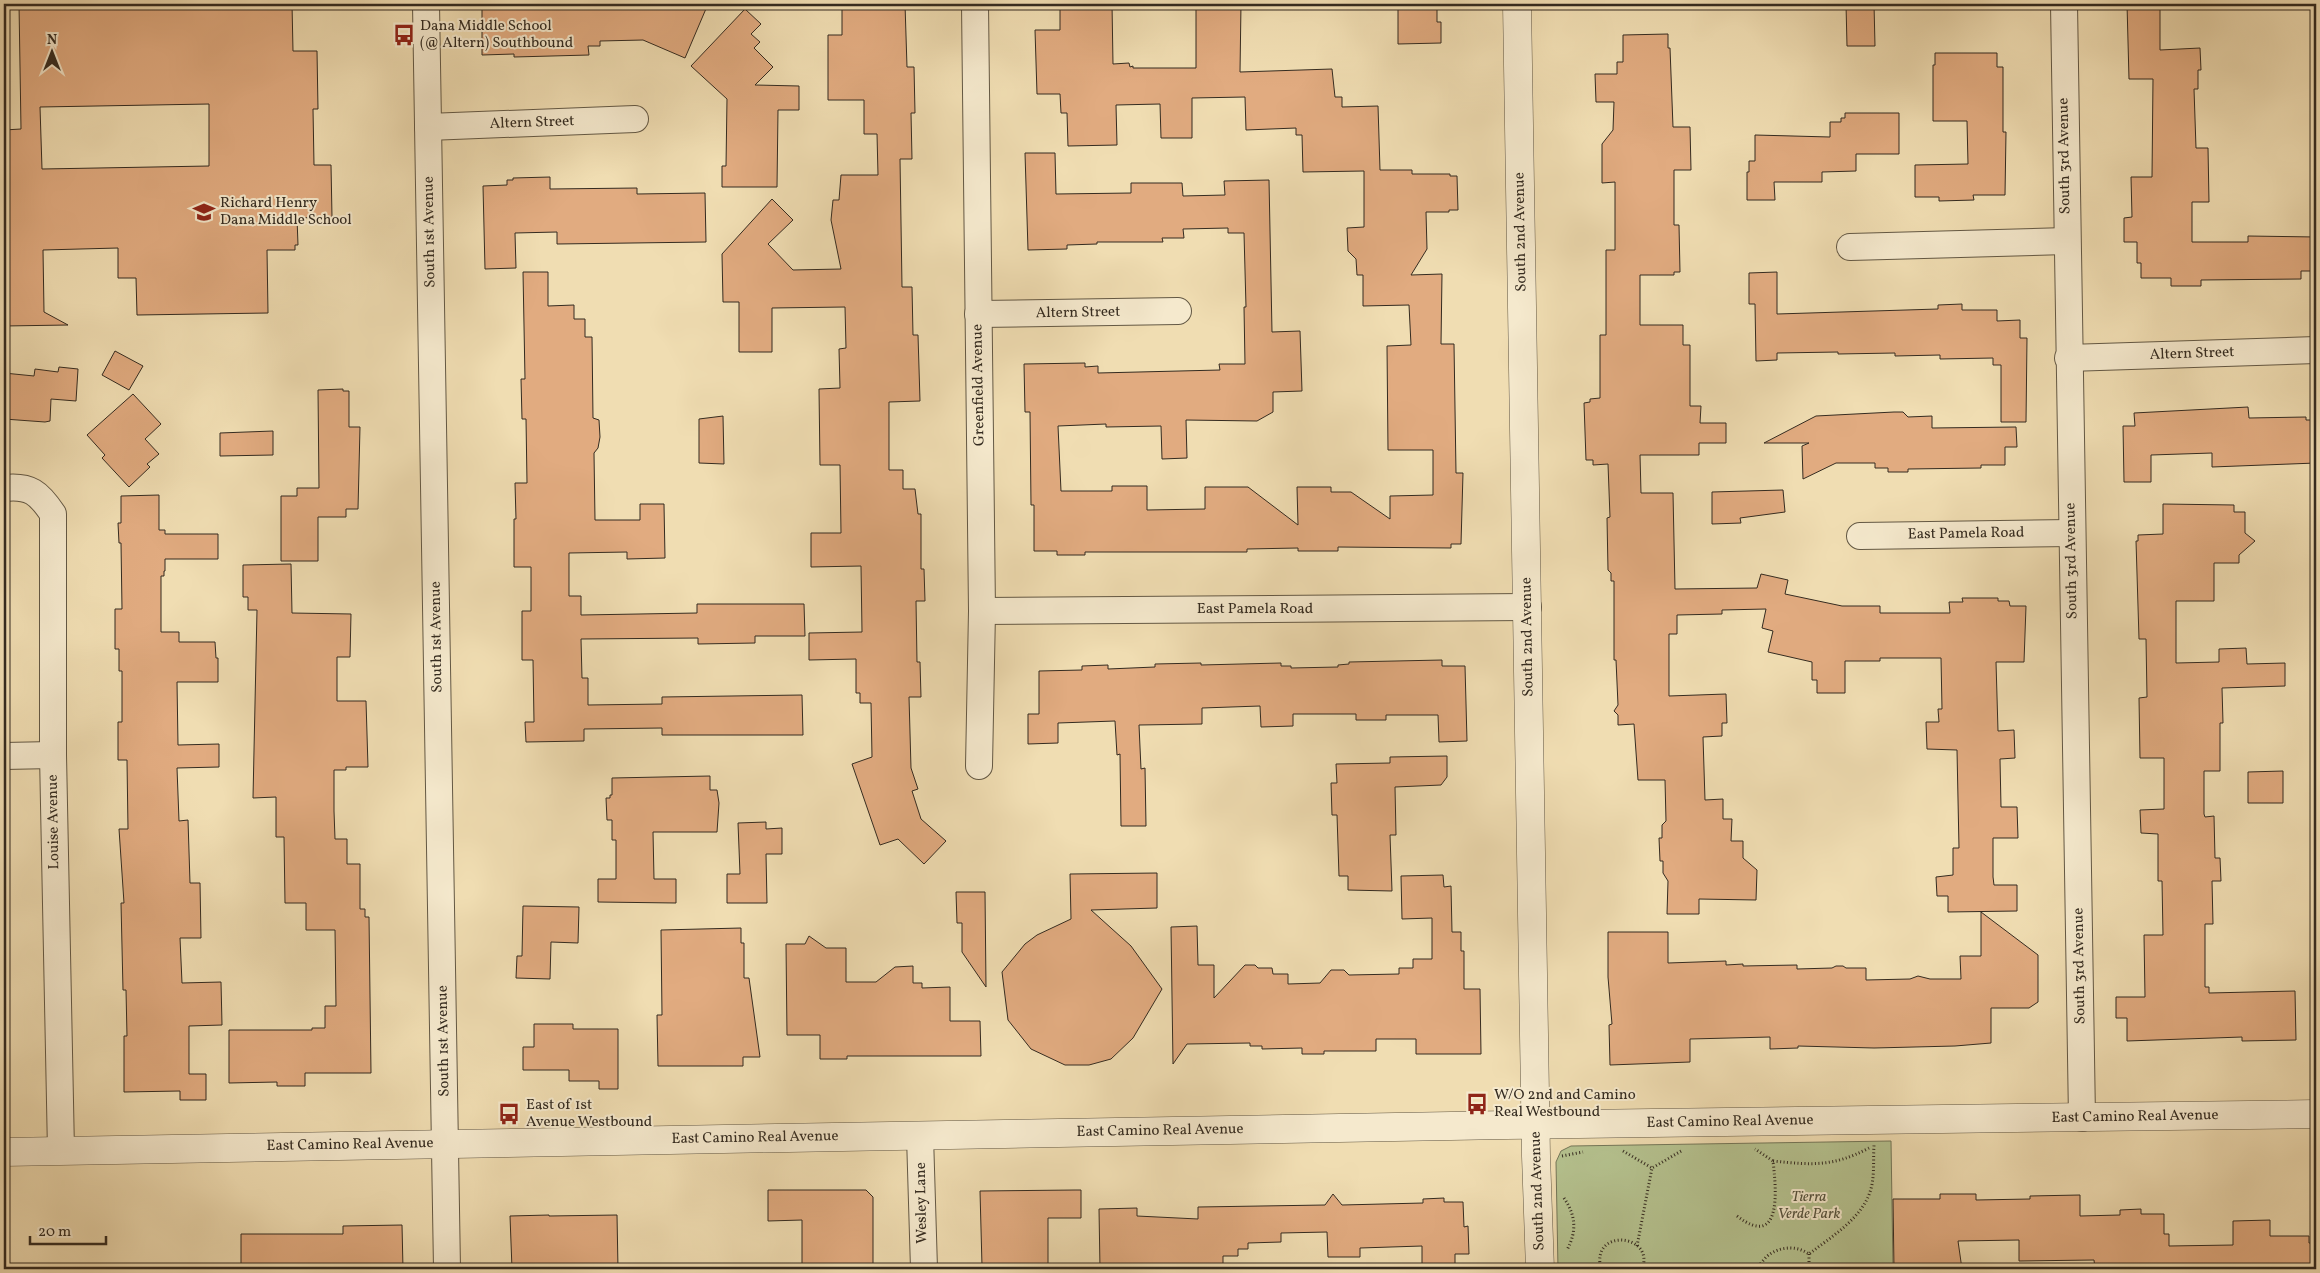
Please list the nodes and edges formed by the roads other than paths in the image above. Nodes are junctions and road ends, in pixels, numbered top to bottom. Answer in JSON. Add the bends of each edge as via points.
{"nodes":[{"id":1,"x":426,"y":4,"type":"edge"},
{"id":2,"x":975,"y":4,"type":"edge"},
{"id":3,"x":1517,"y":4,"type":"edge"},
{"id":4,"x":2064,"y":4,"type":"edge"},
{"id":5,"x":635,"y":119,"type":"dead end"},
{"id":6,"x":428,"y":126,"type":"junction"},
{"id":7,"x":2066,"y":241,"type":"junction"},
{"id":8,"x":1850,"y":247,"type":"dead end"},
{"id":9,"x":1178,"y":311,"type":"dead end"},
{"id":10,"x":978,"y":314,"type":"junction"},
{"id":11,"x":2316,"y":350,"type":"edge"},
{"id":12,"x":2068,"y":358,"type":"junction"},
{"id":13,"x":4,"y":488,"type":"edge"},
{"id":14,"x":2071,"y":533,"type":"junction"},
{"id":15,"x":1860,"y":536,"type":"dead end"},
{"id":16,"x":1528,"y":607,"type":"junction"},
{"id":17,"x":982,"y":611,"type":"junction"},
{"id":18,"x":53,"y":755,"type":"junction"},
{"id":19,"x":4,"y":756,"type":"edge"},
{"id":20,"x":979,"y":766,"type":"dead end"},
{"id":21,"x":2316,"y":1114,"type":"edge"},
{"id":22,"x":2082,"y":1118,"type":"junction"},
{"id":23,"x":1536,"y":1125,"type":"junction"},
{"id":24,"x":920,"y":1136,"type":"junction"},
{"id":25,"x":445,"y":1144,"type":"junction"},
{"id":26,"x":61,"y":1150,"type":"junction"},
{"id":27,"x":4,"y":1152,"type":"edge"},
{"id":28,"x":448,"y":1269,"type":"edge"},
{"id":29,"x":924,"y":1269,"type":"edge"},
{"id":30,"x":1540,"y":1269,"type":"edge"}],
"edges":[{"from":1,"to":6,"type":"street","name":"South 1st Avenue"},
{"from":2,"to":10,"type":"street","name":"Greenfield Avenue"},
{"from":3,"to":16,"type":"street","name":"South 2nd Avenue"},
{"from":4,"to":7,"type":"street","name":"South 3rd Avenue"},
{"from":5,"to":6,"type":"street","name":"Altern Street"},
{"from":6,"to":25,"type":"street","name":"South 1st Avenue"},
{"from":7,"to":8,"type":"street"},
{"from":7,"to":12,"type":"street","name":"South 3rd Avenue"},
{"from":9,"to":10,"type":"street","name":"Altern Street"},
{"from":10,"to":17,"type":"street","name":"Greenfield Avenue"},
{"from":11,"to":12,"type":"street","name":"Altern Street"},
{"from":12,"to":14,"type":"street","name":"South 3rd Avenue"},
{"from":13,"to":18,"type":"street","name":"Louise Avenue","via":[[19,486],[42,497],[53,514]]},
{"from":14,"to":15,"type":"street","name":"East Pamela Road"},
{"from":14,"to":22,"type":"street","name":"South 3rd Avenue"},
{"from":16,"to":17,"type":"street","name":"East Pamela Road"},
{"from":16,"to":23,"type":"street","name":"South 2nd Avenue"},
{"from":17,"to":20,"type":"street","name":"Greenfield Avenue"},
{"from":18,"to":19,"type":"street"},
{"from":18,"to":26,"type":"street","name":"Louise Avenue"},
{"from":21,"to":22,"type":"street","name":"East Camino Real Avenue"},
{"from":22,"to":23,"type":"street","name":"East Camino Real Avenue"},
{"from":23,"to":24,"type":"street","name":"East Camino Real Avenue"},
{"from":23,"to":30,"type":"street","name":"South 2nd Avenue"},
{"from":24,"to":25,"type":"street","name":"East Camino Real Avenue"},
{"from":24,"to":29,"type":"street","name":"Wesley Lane"},
{"from":25,"to":26,"type":"street","name":"East Camino Real Avenue"},
{"from":25,"to":28,"type":"street","name":"South 1st Avenue"},
{"from":26,"to":27,"type":"street","name":"East Camino Real Avenue"}]}
